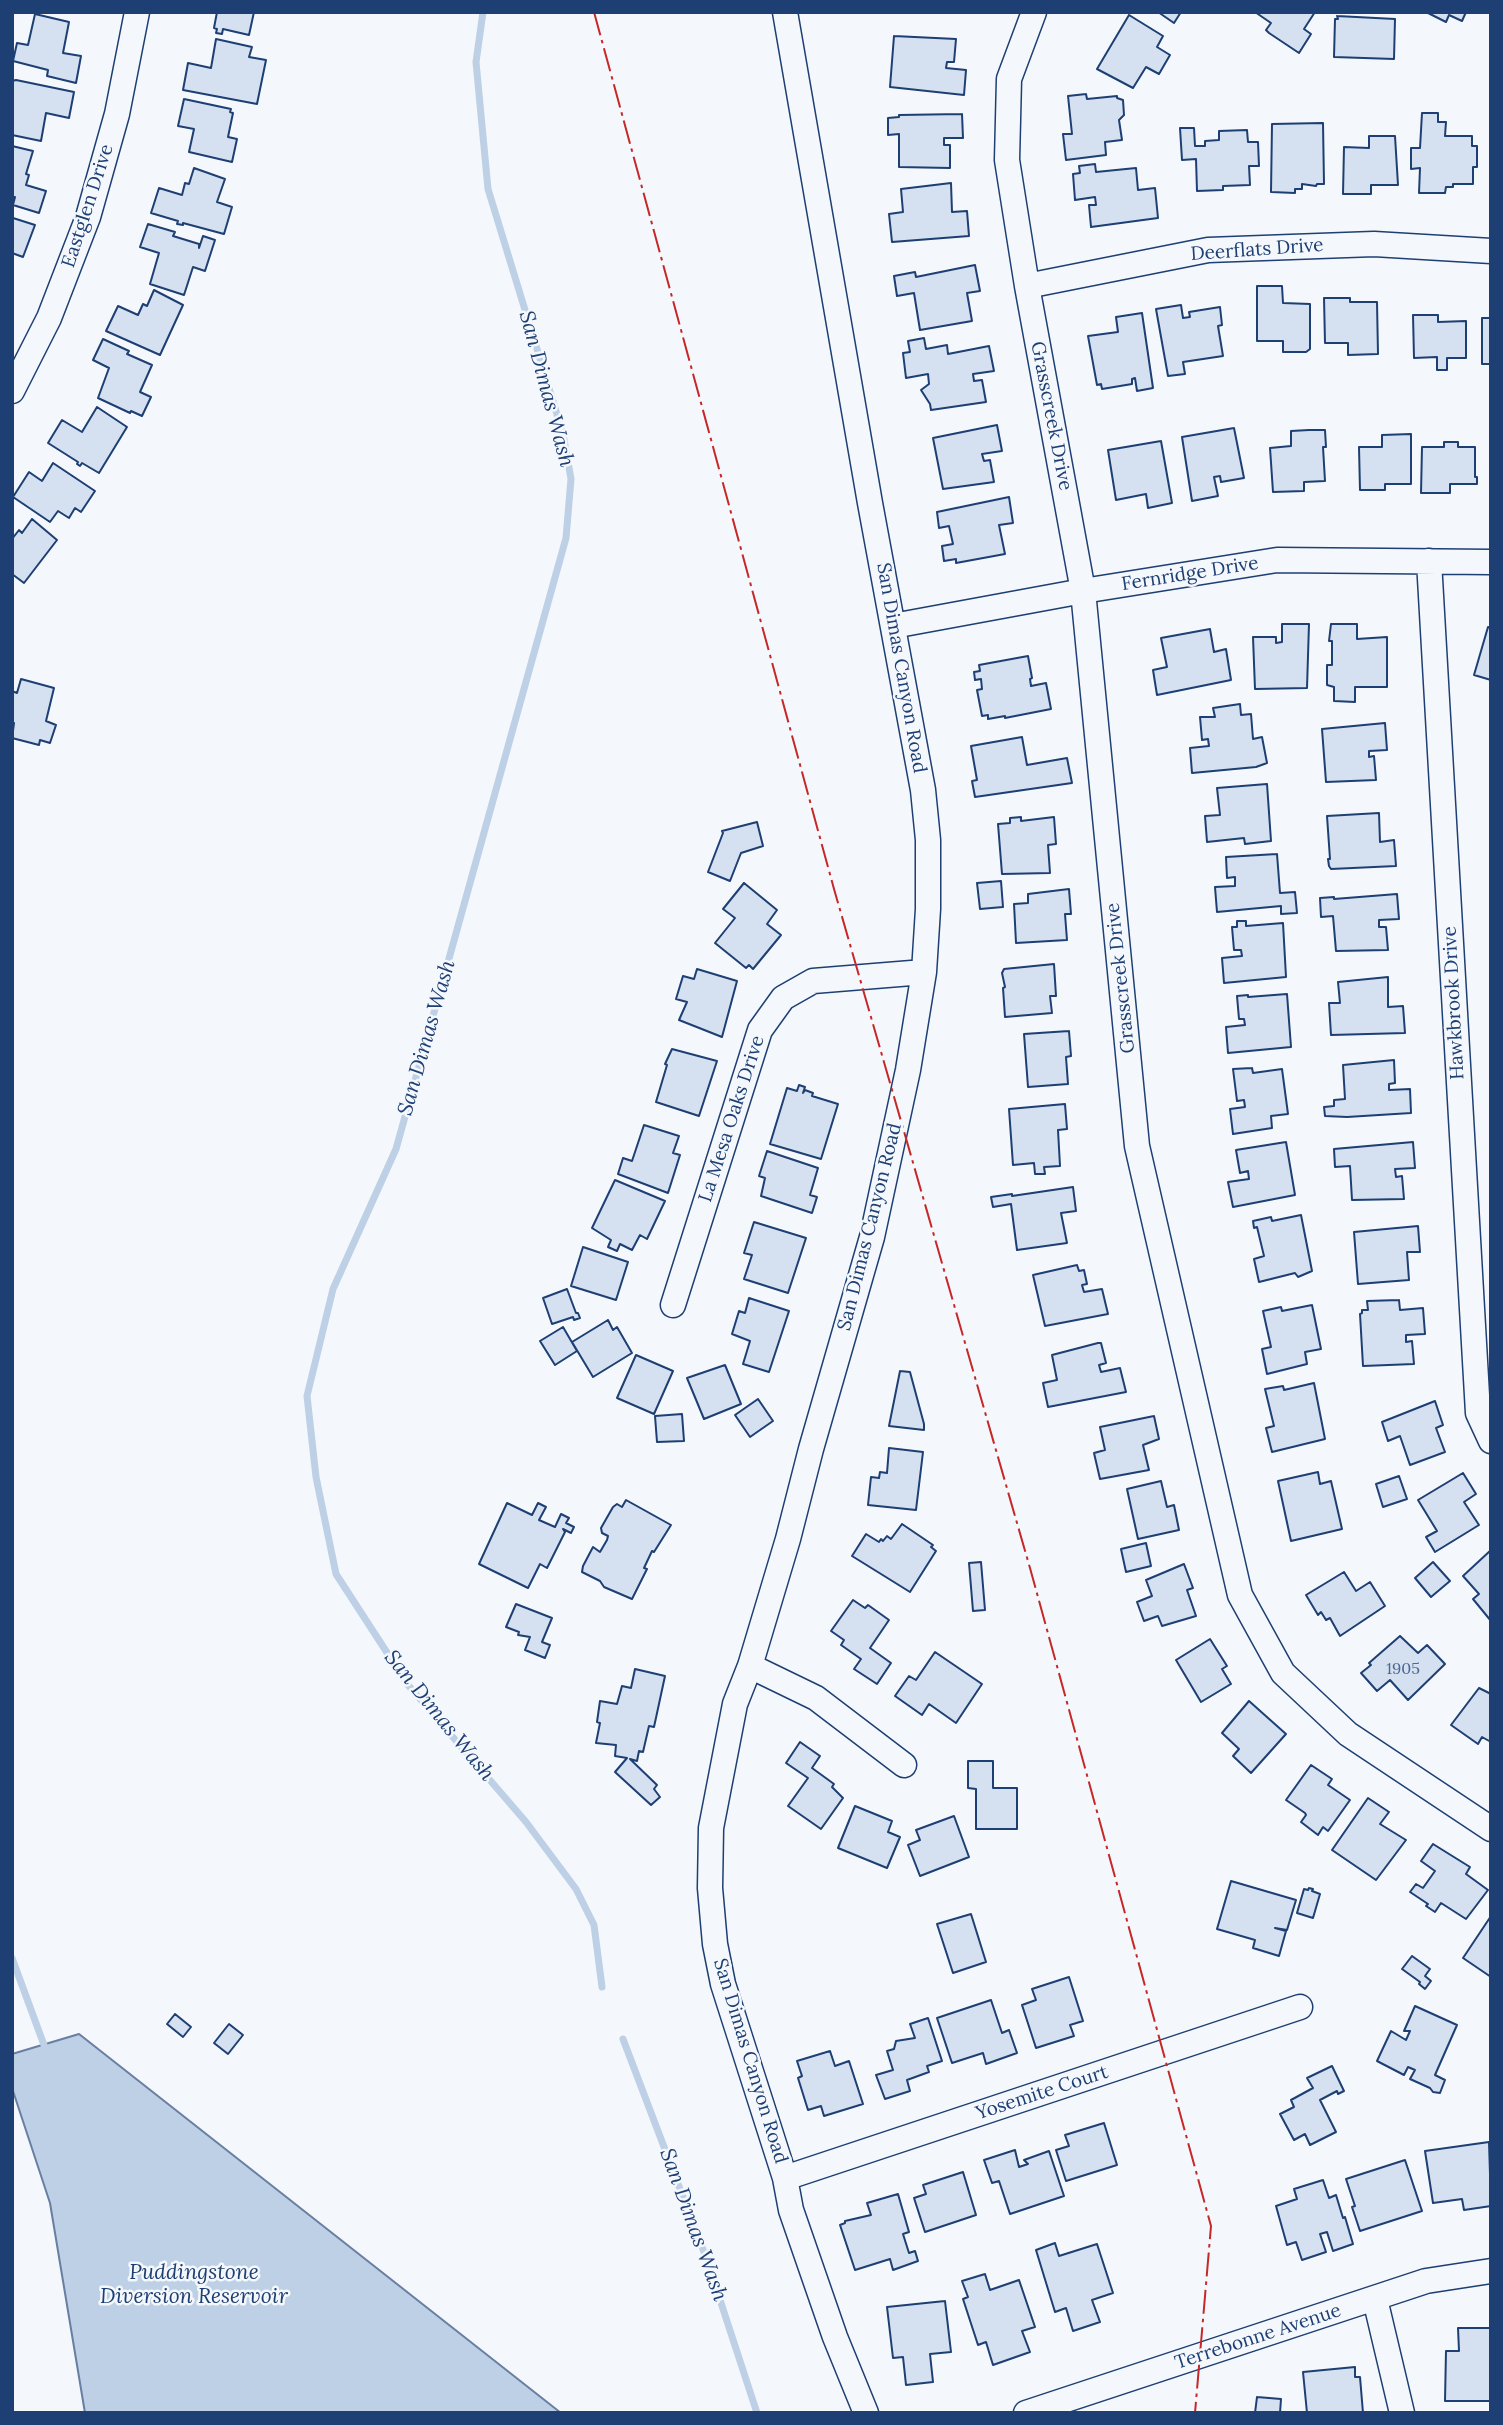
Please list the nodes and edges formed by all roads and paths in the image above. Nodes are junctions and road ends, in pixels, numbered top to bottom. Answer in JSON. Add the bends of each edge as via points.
{"nodes":[{"id":1,"x":137,"y":12,"type":"edge"},
{"id":2,"x":785,"y":12,"type":"edge"},
{"id":3,"x":1034,"y":12,"type":"edge"},
{"id":4,"x":1491,"y":251,"type":"edge"},
{"id":5,"x":1027,"y":286,"type":"junction"},
{"id":6,"x":12,"y":391,"type":"edge"},
{"id":7,"x":1429,"y":561,"type":"junction"},
{"id":8,"x":1491,"y":562,"type":"edge"},
{"id":9,"x":1083,"y":591,"type":"junction"},
{"id":10,"x":893,"y":626,"type":"junction"},
{"id":11,"x":924,"y":972,"type":"junction"},
{"id":12,"x":673,"y":1305,"type":"dead end"},
{"id":13,"x":1491,"y":1441,"type":"edge"},
{"id":14,"x":750,"y":1666,"type":"junction"},
{"id":15,"x":904,"y":1765,"type":"dead end"},
{"id":16,"x":1491,"y":1829,"type":"edge"},
{"id":17,"x":1300,"y":2007,"type":"dead end"},
{"id":18,"x":785,"y":2178,"type":"junction"},
{"id":19,"x":1491,"y":2271,"type":"edge"},
{"id":20,"x":1375,"y":2299,"type":"junction"},
{"id":21,"x":866,"y":2413,"type":"edge"},
{"id":22,"x":1026,"y":2413,"type":"edge"},
{"id":23,"x":1402,"y":2413,"type":"edge"}],
"edges":[{"from":1,"to":6,"type":"street","name":"Eastglen Drive","via":[[117,114],[88,217],[49,318]]},
{"from":2,"to":10,"type":"street","name":"San Dimas Canyon Road"},
{"from":3,"to":5,"type":"street","name":"Grasscreek Drive","via":[[1009,79],[1007,160]]},
{"from":4,"to":5,"type":"street","name":"Deerflats Drive","via":[[1374,244],[1208,250]]},
{"from":5,"to":9,"type":"street","name":"Grasscreek Drive"},
{"from":7,"to":8,"type":"street","name":"Fernridge Drive"},
{"from":7,"to":9,"type":"street","name":"Fernridge Drive","via":[[1277,560]]},
{"from":7,"to":13,"type":"street","name":"Hawkbrook Drive","via":[[1478,1413]]},
{"from":9,"to":10,"type":"street","name":"Fernridge Drive"},
{"from":9,"to":16,"type":"street","name":"Grasscreek Drive","via":[[1137,1146],[1240,1594],[1283,1673],[1348,1734]]},
{"from":10,"to":11,"type":"street","name":"San Dimas Canyon Road","via":[[926,827]]},
{"from":11,"to":12,"type":"street","name":"La Mesa Oaks Drive","via":[[813,981],[783,998],[760,1030]]},
{"from":11,"to":14,"type":"street","name":"San Dimas Canyon Road","via":[[872,1237]]},
{"from":14,"to":15,"type":"street","via":[[816,1698]]},
{"from":14,"to":18,"type":"street","name":"San Dimas Canyon Road","via":[[735,1704],[719,1784],[710,1888],[723,1984]]},
{"from":17,"to":18,"type":"street","name":"Yosemite Court"},
{"from":18,"to":21,"type":"street","name":"San Dimas Canyon Road","via":[[791,2210]]},
{"from":19,"to":20,"type":"street","name":"Terrebonne Avenue","via":[[1426,2281]]},
{"from":20,"to":22,"type":"street","name":"Terrebonne Avenue"},
{"from":20,"to":23,"type":"street"}]}
